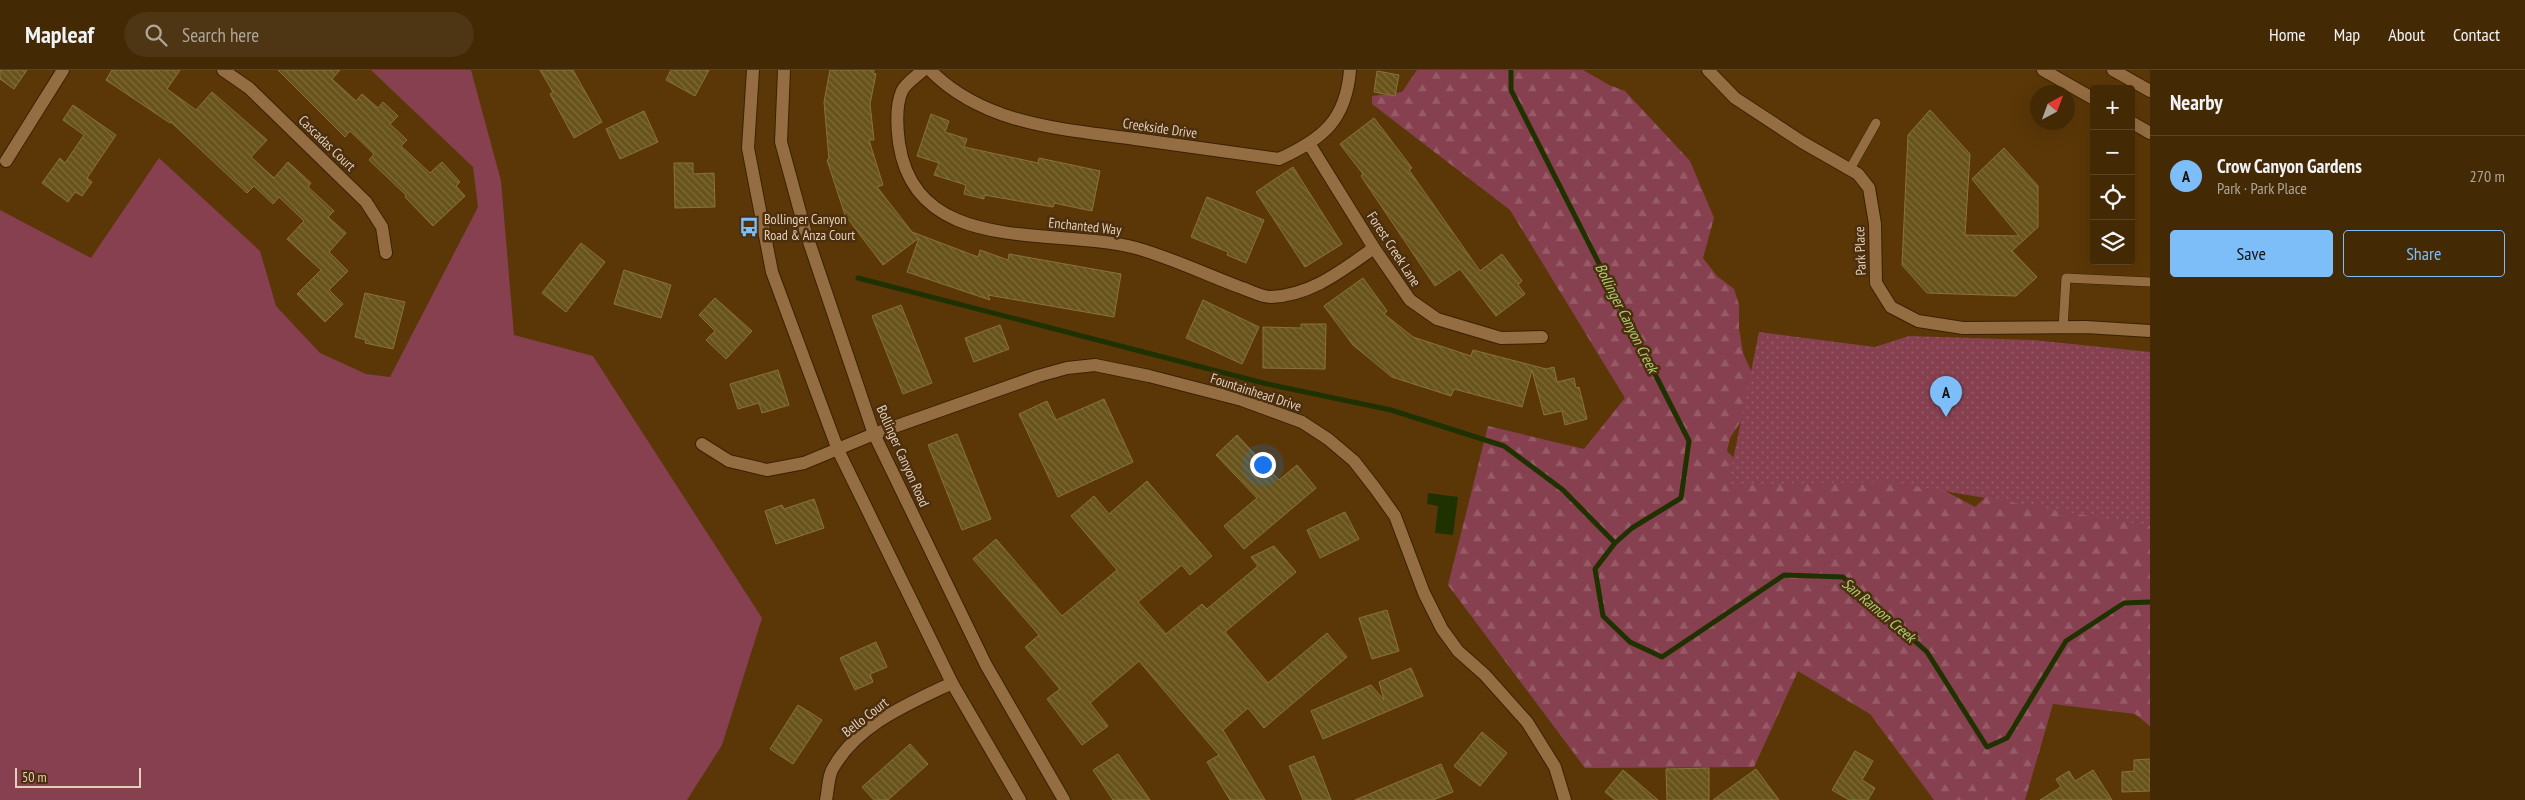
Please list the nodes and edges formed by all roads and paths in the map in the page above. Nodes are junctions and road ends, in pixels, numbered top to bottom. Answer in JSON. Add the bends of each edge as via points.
{"nodes":[{"id":1,"x":63,"y":70,"type":"edge"},
{"id":2,"x":223,"y":70,"type":"edge"},
{"id":3,"x":753,"y":70,"type":"edge"},
{"id":4,"x":784,"y":70,"type":"edge"},
{"id":5,"x":923,"y":70,"type":"edge"},
{"id":6,"x":930,"y":70,"type":"edge"},
{"id":7,"x":1350,"y":70,"type":"edge"},
{"id":8,"x":1708,"y":70,"type":"edge"},
{"id":9,"x":2043,"y":70,"type":"edge"},
{"id":10,"x":2112,"y":70,"type":"edge"},
{"id":11,"x":2150,"y":91,"type":"edge"},
{"id":12,"x":2090,"y":98,"type":"edge"},
{"id":13,"x":1876,"y":123,"type":"dead end"},
{"id":14,"x":2135,"y":124,"type":"edge"},
{"id":15,"x":2150,"y":133,"type":"edge"},
{"id":16,"x":1310,"y":145,"type":"junction"},
{"id":17,"x":6,"y":161,"type":"dead end"},
{"id":18,"x":1850,"y":169,"type":"junction"},
{"id":19,"x":1374,"y":248,"type":"junction"},
{"id":20,"x":386,"y":253,"type":"dead end"},
{"id":21,"x":2150,"y":282,"type":"edge"},
{"id":22,"x":2063,"y":328,"type":"junction"},
{"id":23,"x":2150,"y":331,"type":"edge"},
{"id":24,"x":1542,"y":337,"type":"dead end"},
{"id":25,"x":874,"y":434,"type":"junction"},
{"id":26,"x":702,"y":444,"type":"dead end"},
{"id":27,"x":838,"y":450,"type":"junction"},
{"id":28,"x":952,"y":683,"type":"junction"},
{"id":29,"x":826,"y":800,"type":"edge"},
{"id":30,"x":1020,"y":800,"type":"edge"},
{"id":31,"x":1064,"y":800,"type":"edge"},
{"id":32,"x":1565,"y":800,"type":"edge"}],
"edges":[{"from":1,"to":17,"type":"street"},
{"from":2,"to":20,"type":"street","name":"Cascadas Court","via":[[249,88],[366,202],[382,227]]},
{"from":3,"to":27,"type":"street","via":[[748,148],[772,272]]},
{"from":4,"to":25,"type":"street","name":"Bollinger Canyon Road","via":[[782,142],[804,230]]},
{"from":5,"to":19,"type":"street","name":"Enchanted Way","via":[[902,90],[896,124],[902,160],[915,189],[944,216],[988,230],[1125,245],[1152,252],[1268,297],[1293,295],[1319,286]]},
{"from":6,"to":16,"type":"street","name":"Creekside Drive","via":[[946,87],[984,109],[1038,126],[1279,159]]},
{"from":7,"to":16,"type":"street","name":"Creekside Drive","via":[[1348,92],[1340,114]]},
{"from":8,"to":18,"type":"street","name":"Park Place","via":[[1735,98]]},
{"from":9,"to":12,"type":"street"},
{"from":10,"to":11,"type":"street"},
{"from":13,"to":18,"type":"lane"},
{"from":14,"to":15,"type":"street"},
{"from":16,"to":19,"type":"street","name":"Forest Creek Lane"},
{"from":18,"to":22,"type":"street","name":"Park Place","via":[[1869,188],[1875,224],[1876,283],[1891,307],[1918,321],[1964,328]]},
{"from":19,"to":24,"type":"street","name":"Forest Creek Lane","via":[[1410,300],[1438,319],[1500,338]]},
{"from":21,"to":22,"type":"lane","via":[[2066,278]]},
{"from":22,"to":23,"type":"street","name":"Park Place"},
{"from":25,"to":27,"type":"street","name":"Fountainhead Drive"},
{"from":25,"to":31,"type":"street","name":"Bollinger Canyon Road","via":[[986,665]]},
{"from":25,"to":32,"type":"street","name":"Fountainhead Drive","via":[[1038,376],[1095,365],[1242,400],[1302,422],[1354,461],[1376,488],[1395,516],[1421,586],[1442,629],[1458,651],[1486,675],[1527,722],[1556,767]]},
{"from":26,"to":27,"type":"street","name":"Fountainhead Drive","via":[[729,461],[767,470],[804,463]]},
{"from":27,"to":28,"type":"street"},
{"from":28,"to":29,"type":"street","name":"Bello Court","via":[[890,713],[852,744],[832,771]]},
{"from":28,"to":30,"type":"street"}]}
